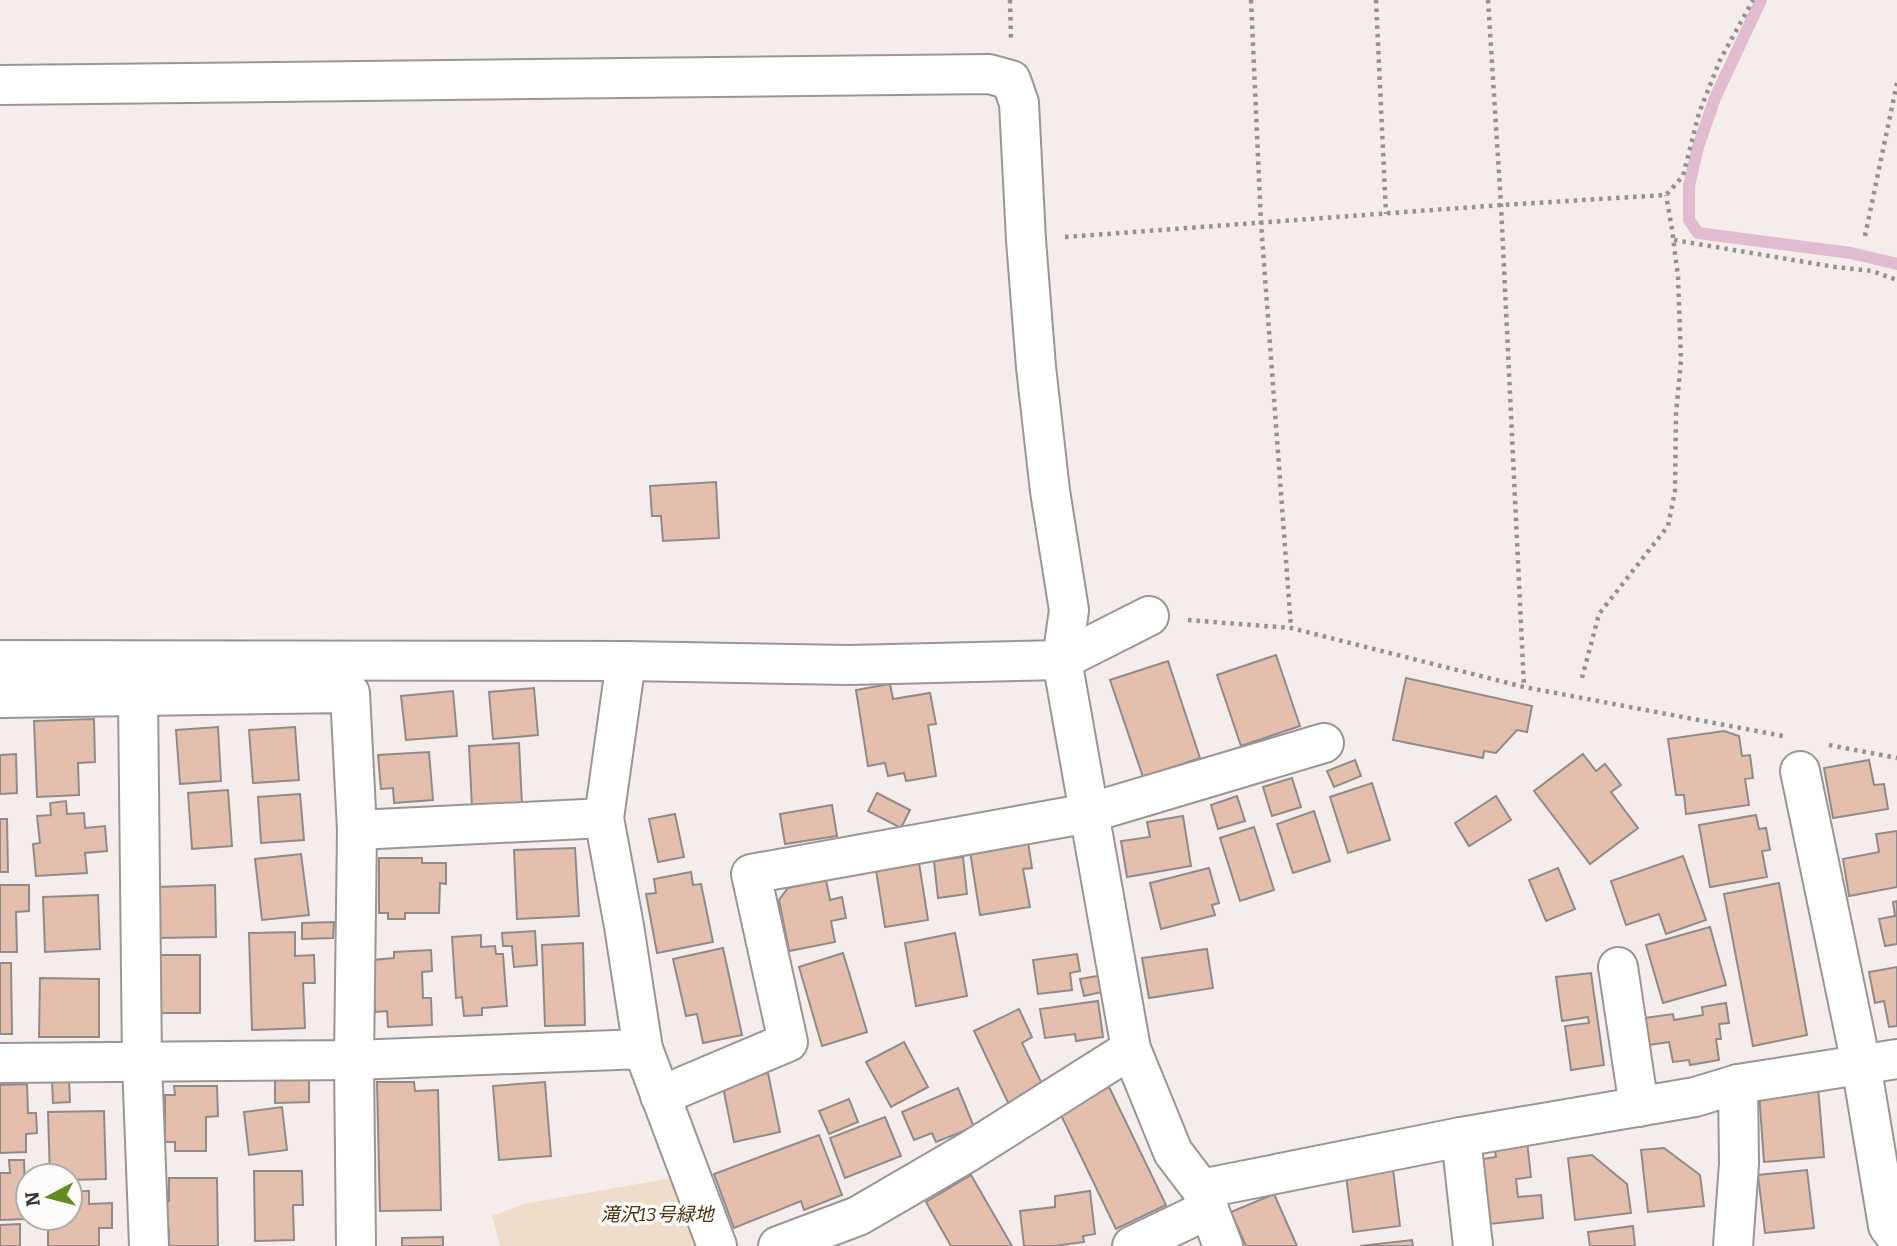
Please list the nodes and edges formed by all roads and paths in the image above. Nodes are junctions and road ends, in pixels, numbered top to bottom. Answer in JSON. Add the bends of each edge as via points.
{"nodes":[{"id":1,"x":1251,"y":0,"type":"edge"},
{"id":2,"x":1376,"y":0,"type":"edge"},
{"id":3,"x":1488,"y":0,"type":"edge"},
{"id":4,"x":1753,"y":0,"type":"edge"},
{"id":5,"x":1897,"y":83,"type":"edge"},
{"id":6,"x":0,"y":85,"type":"edge"},
{"id":7,"x":1666,"y":195,"type":"junction"},
{"id":8,"x":1501,"y":205,"type":"junction"},
{"id":9,"x":1386,"y":214,"type":"junction"},
{"id":10,"x":1261,"y":223,"type":"junction"},
{"id":11,"x":1865,"y":236,"type":"dead end"},
{"id":12,"x":1026,"y":240,"type":"junction"},
{"id":13,"x":1674,"y":240,"type":"junction"},
{"id":14,"x":1897,"y":280,"type":"edge"},
{"id":15,"x":1149,"y":616,"type":"joint"},
{"id":16,"x":1291,"y":628,"type":"junction"},
{"id":17,"x":0,"y":660,"type":"edge"},
{"id":18,"x":1062,"y":660,"type":"junction"},
{"id":19,"x":626,"y":661,"type":"junction"},
{"id":20,"x":1582,"y":678,"type":"dead end"},
{"id":21,"x":1524,"y":687,"type":"junction"},
{"id":22,"x":138,"y":697,"type":"junction"},
{"id":23,"x":0,"y":698,"type":"edge"},
{"id":24,"x":1324,"y":743,"type":"dead end"},
{"id":25,"x":1802,"y":751,"type":"junction"},
{"id":26,"x":1897,"y":758,"type":"edge"},
{"id":27,"x":1089,"y":813,"type":"junction"},
{"id":28,"x":604,"y":818,"type":"junction"},
{"id":29,"x":357,"y":830,"type":"junction"},
{"id":30,"x":1618,"y":967,"type":"dead end"},
{"id":31,"x":643,"y":1049,"type":"junction"},
{"id":32,"x":1131,"y":1049,"type":"junction"},
{"id":33,"x":354,"y":1060,"type":"junction"},
{"id":34,"x":142,"y":1062,"type":"junction"},
{"id":35,"x":1879,"y":1062,"type":"edge"},
{"id":36,"x":0,"y":1063,"type":"edge"},
{"id":37,"x":1738,"y":1084,"type":"junction"},
{"id":38,"x":660,"y":1096,"type":"junction"},
{"id":39,"x":1639,"y":1107,"type":"junction"},
{"id":40,"x":1461,"y":1137,"type":"junction"},
{"id":41,"x":1205,"y":1199,"type":"junction"},
{"id":42,"x":823,"y":1237,"type":"edge"},
{"id":43,"x":1897,"y":1238,"type":"edge"},
{"id":44,"x":149,"y":1246,"type":"edge"},
{"id":45,"x":356,"y":1246,"type":"edge"},
{"id":46,"x":718,"y":1246,"type":"edge"},
{"id":47,"x":778,"y":1246,"type":"edge"},
{"id":48,"x":1132,"y":1246,"type":"edge"},
{"id":49,"x":1223,"y":1246,"type":"edge"},
{"id":50,"x":1473,"y":1246,"type":"edge"},
{"id":51,"x":1733,"y":1246,"type":"edge"}],
"edges":[{"from":1,"to":10,"type":"path"},
{"from":2,"to":9,"type":"path"},
{"from":3,"to":8,"type":"path"},
{"from":4,"to":7,"type":"path","via":[[1707,92],[1683,176]]},
{"from":5,"to":11,"type":"path"},
{"from":6,"to":12,"type":"street","via":[[989,74],[1011,80],[1019,103]]},
{"from":7,"to":8,"type":"path"},
{"from":7,"to":13,"type":"path"},
{"from":8,"to":9,"type":"path"},
{"from":8,"to":21,"type":"path"},
{"from":9,"to":10,"type":"path"},
{"from":10,"to":12,"type":"path"},
{"from":10,"to":16,"type":"path"},
{"from":12,"to":18,"type":"street","via":[[1050,491],[1069,610]]},
{"from":13,"to":14,"type":"path","via":[[1872,271]]},
{"from":13,"to":20,"type":"path","via":[[1681,360],[1675,491],[1668,526],[1599,614]]},
{"from":15,"to":16,"type":"path"},
{"from":15,"to":18,"type":"street"},
{"from":16,"to":21,"type":"path"},
{"from":17,"to":19,"type":"street"},
{"from":18,"to":19,"type":"street","via":[[849,665]]},
{"from":18,"to":27,"type":"street"},
{"from":19,"to":28,"type":"street"},
{"from":21,"to":25,"type":"path"},
{"from":22,"to":23,"type":"street"},
{"from":22,"to":29,"type":"street","via":[[351,693]]},
{"from":22,"to":34,"type":"street"},
{"from":24,"to":27,"type":"street"},
{"from":25,"to":26,"type":"path"},
{"from":25,"to":35,"type":"street"},
{"from":27,"to":32,"type":"street"},
{"from":27,"to":38,"type":"street","via":[[751,874],[788,1042]]},
{"from":28,"to":29,"type":"street"},
{"from":28,"to":31,"type":"street"},
{"from":29,"to":33,"type":"street"},
{"from":30,"to":39,"type":"street"},
{"from":31,"to":33,"type":"street"},
{"from":31,"to":38,"type":"street"},
{"from":32,"to":41,"type":"street","via":[[1173,1152]]},
{"from":32,"to":42,"type":"street"},
{"from":33,"to":34,"type":"street"},
{"from":33,"to":45,"type":"street"},
{"from":34,"to":36,"type":"street"},
{"from":34,"to":44,"type":"street"},
{"from":35,"to":37,"type":"street"},
{"from":35,"to":43,"type":"street","via":[[1888,1226]]},
{"from":37,"to":39,"type":"street"},
{"from":37,"to":51,"type":"street"},
{"from":38,"to":46,"type":"street"},
{"from":39,"to":40,"type":"street"},
{"from":40,"to":41,"type":"street"},
{"from":40,"to":50,"type":"street"},
{"from":41,"to":48,"type":"street"},
{"from":41,"to":49,"type":"street"},
{"from":42,"to":47,"type":"street"}]}
